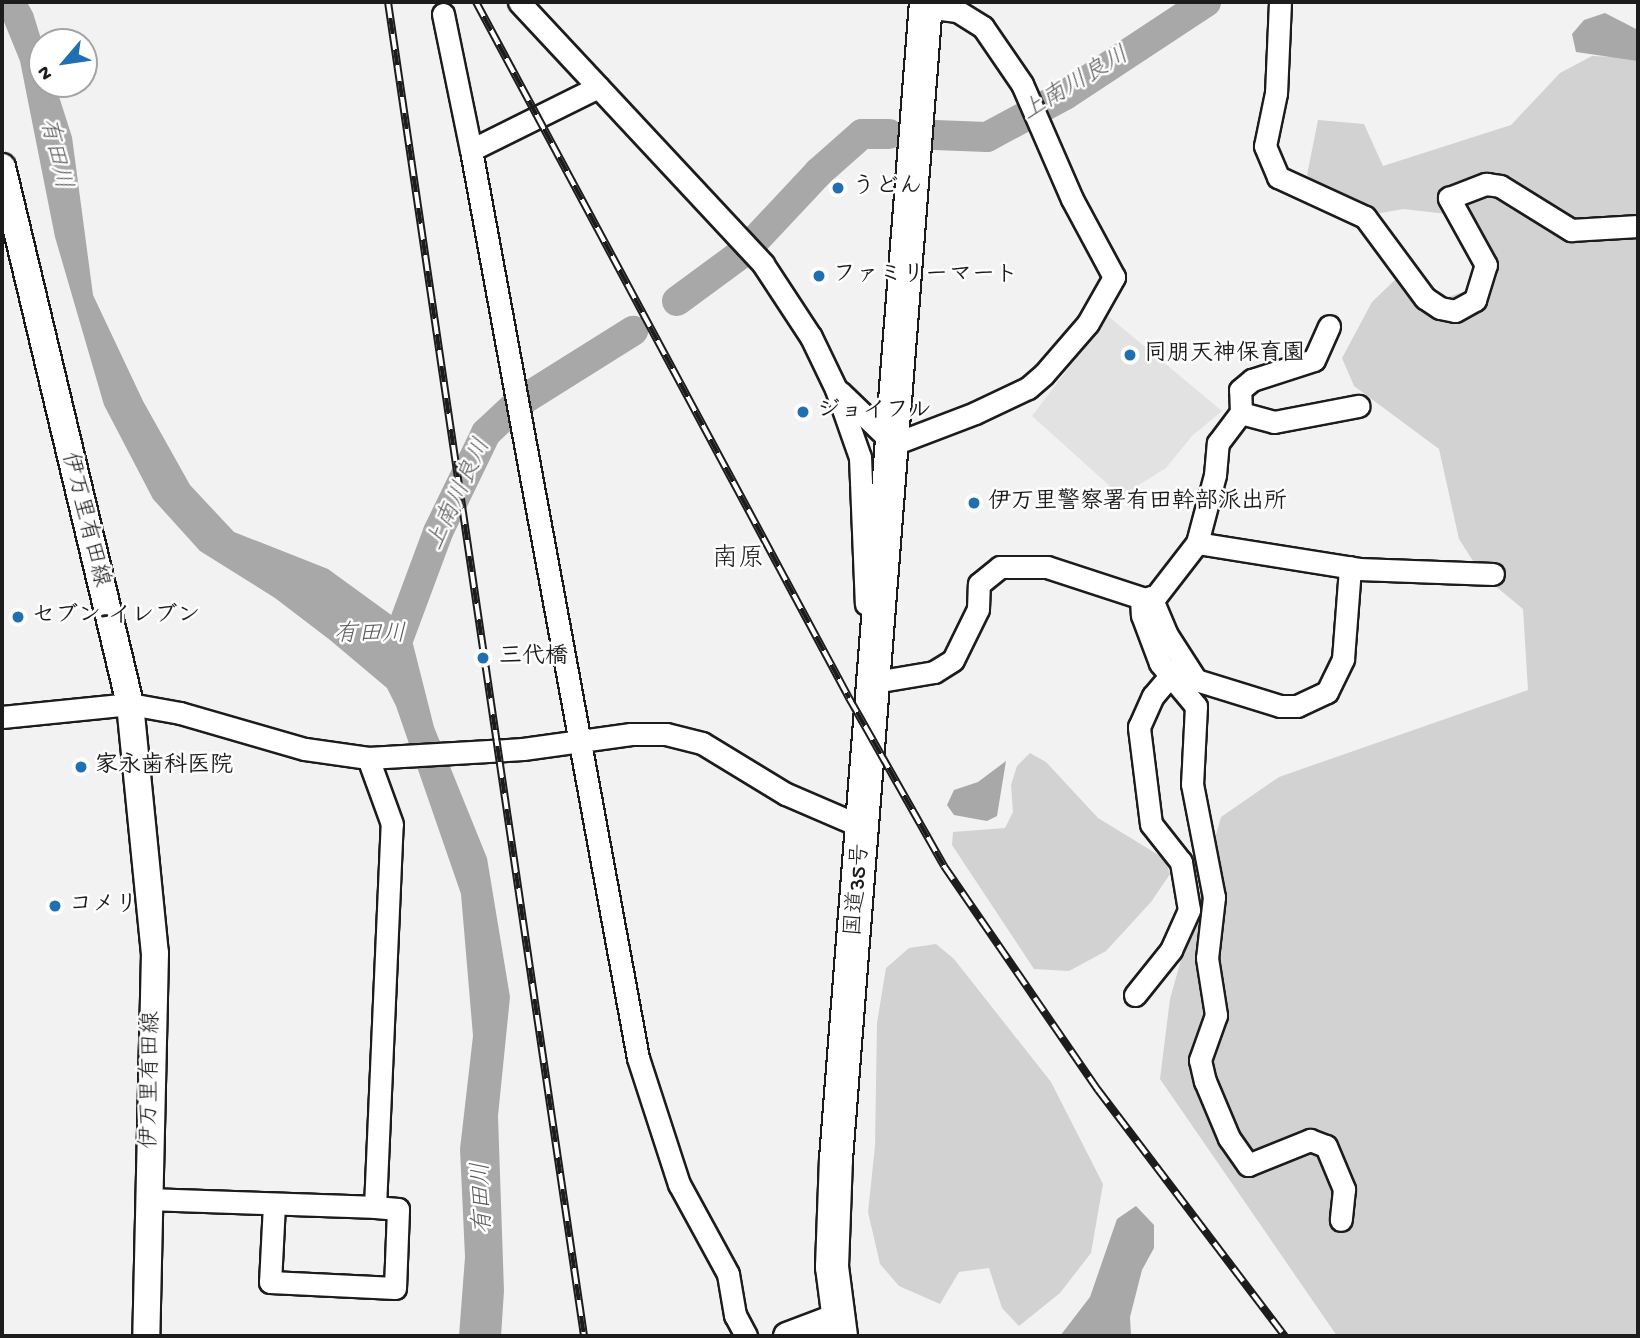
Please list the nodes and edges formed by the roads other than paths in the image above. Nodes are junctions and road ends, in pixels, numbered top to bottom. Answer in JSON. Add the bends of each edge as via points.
{"nodes":[{"id":1,"x":519,"y":2,"type":"edge"},
{"id":2,"x":1280,"y":2,"type":"edge"},
{"id":3,"x":926,"y":5,"type":"edge"},
{"id":4,"x":443,"y":14,"type":"dead end"},
{"id":5,"x":598,"y":87,"type":"junction"},
{"id":6,"x":471,"y":150,"type":"junction"},
{"id":7,"x":2,"y":167,"type":"edge"},
{"id":8,"x":1638,"y":226,"type":"edge"},
{"id":9,"x":9,"y":235,"type":"edge"},
{"id":10,"x":1329,"y":326,"type":"dead end"},
{"id":11,"x":836,"y":389,"type":"junction"},
{"id":12,"x":1358,"y":406,"type":"dead end"},
{"id":13,"x":1241,"y":413,"type":"junction"},
{"id":14,"x":894,"y":444,"type":"junction"},
{"id":15,"x":1197,"y":543,"type":"junction"},
{"id":16,"x":1350,"y":567,"type":"junction"},
{"id":17,"x":1493,"y":574,"type":"dead end"},
{"id":18,"x":1146,"y":598,"type":"junction"},
{"id":19,"x":877,"y":643,"type":"junction"},
{"id":20,"x":1168,"y":678,"type":"junction"},
{"id":21,"x":875,"y":682,"type":"junction"},
{"id":22,"x":130,"y":704,"type":"junction"},
{"id":23,"x":2,"y":717,"type":"edge"},
{"id":24,"x":578,"y":743,"type":"junction"},
{"id":25,"x":378,"y":758,"type":"junction"},
{"id":26,"x":864,"y":828,"type":"junction"},
{"id":27,"x":1135,"y":995,"type":"dead end"},
{"id":28,"x":149,"y":1199,"type":"junction"},
{"id":29,"x":274,"y":1204,"type":"junction"},
{"id":30,"x":375,"y":1207,"type":"junction"},
{"id":31,"x":1341,"y":1220,"type":"dead end"},
{"id":32,"x":839,"y":1326,"type":"edge"},
{"id":33,"x":146,"y":1336,"type":"edge"},
{"id":34,"x":746,"y":1336,"type":"edge"},
{"id":35,"x":787,"y":1336,"type":"edge"}],
"edges":[{"from":1,"to":5,"type":"street"},
{"from":2,"to":8,"type":"street","via":[[1276,93],[1265,146],[1278,177],[1365,217],[1425,298],[1440,309],[1455,312],[1475,300],[1486,265],[1449,198],[1493,185],[1515,192],[1570,230]]},
{"from":3,"to":14,"type":"highway","name":"国道35号"},
{"from":3,"to":14,"type":"street","via":[[957,11],[983,27],[1022,84],[1072,199],[1114,277],[1088,323],[1028,388]]},
{"from":4,"to":6,"type":"street"},
{"from":5,"to":6,"type":"street"},
{"from":5,"to":11,"type":"street","via":[[763,264],[811,337]]},
{"from":6,"to":24,"type":"street"},
{"from":7,"to":9,"type":"main road","name":"伊万里有田線"},
{"from":9,"to":22,"type":"main road","name":"伊万里有田線"},
{"from":10,"to":13,"type":"street","via":[[1314,360],[1252,380],[1240,390]]},
{"from":11,"to":14,"type":"street"},
{"from":11,"to":19,"type":"street","via":[[860,457],[866,609]]},
{"from":12,"to":13,"type":"street","via":[[1274,422]]},
{"from":13,"to":15,"type":"street","via":[[1218,443],[1215,475]]},
{"from":14,"to":19,"type":"highway","name":"国道35号"},
{"from":15,"to":16,"type":"street"},
{"from":15,"to":18,"type":"street"},
{"from":16,"to":17,"type":"street"},
{"from":16,"to":18,"type":"street","via":[[1343,659],[1327,692],[1297,706],[1280,706],[1196,680]]},
{"from":18,"to":20,"type":"street","via":[[1142,615]]},
{"from":18,"to":21,"type":"street","via":[[1047,567],[1000,567],[979,584],[978,609],[953,660],[934,672]]},
{"from":19,"to":21,"type":"highway","name":"国道35号"},
{"from":20,"to":27,"type":"street","via":[[1153,696],[1139,727],[1152,824],[1181,862],[1189,910],[1171,950]]},
{"from":20,"to":31,"type":"street","via":[[1196,706],[1192,784],[1213,874],[1213,925],[1207,958],[1216,1015],[1200,1060],[1205,1081],[1229,1138],[1248,1165],[1310,1140],[1326,1146],[1345,1189]]},
{"from":21,"to":26,"type":"highway","name":"国道35号"},
{"from":22,"to":23,"type":"street"},
{"from":22,"to":25,"type":"street","via":[[180,713],[305,749]]},
{"from":22,"to":28,"type":"main road","name":"伊万里有田線","via":[[155,953]]},
{"from":24,"to":25,"type":"street"},
{"from":24,"to":26,"type":"street","via":[[666,734],[702,743],[786,794]]},
{"from":24,"to":34,"type":"street","via":[[628,1010],[652,1110],[679,1184],[728,1274],[735,1315]]},
{"from":25,"to":30,"type":"street","via":[[392,824]]},
{"from":26,"to":32,"type":"highway","name":"国道35号","via":[[836,1159],[832,1267]]},
{"from":28,"to":29,"type":"street"},
{"from":28,"to":33,"type":"main road","name":"伊万里有田線"},
{"from":29,"to":30,"type":"street"},
{"from":29,"to":30,"type":"street","via":[[270,1282],[395,1287],[398,1209]]},
{"from":32,"to":35,"type":"main road"}]}
